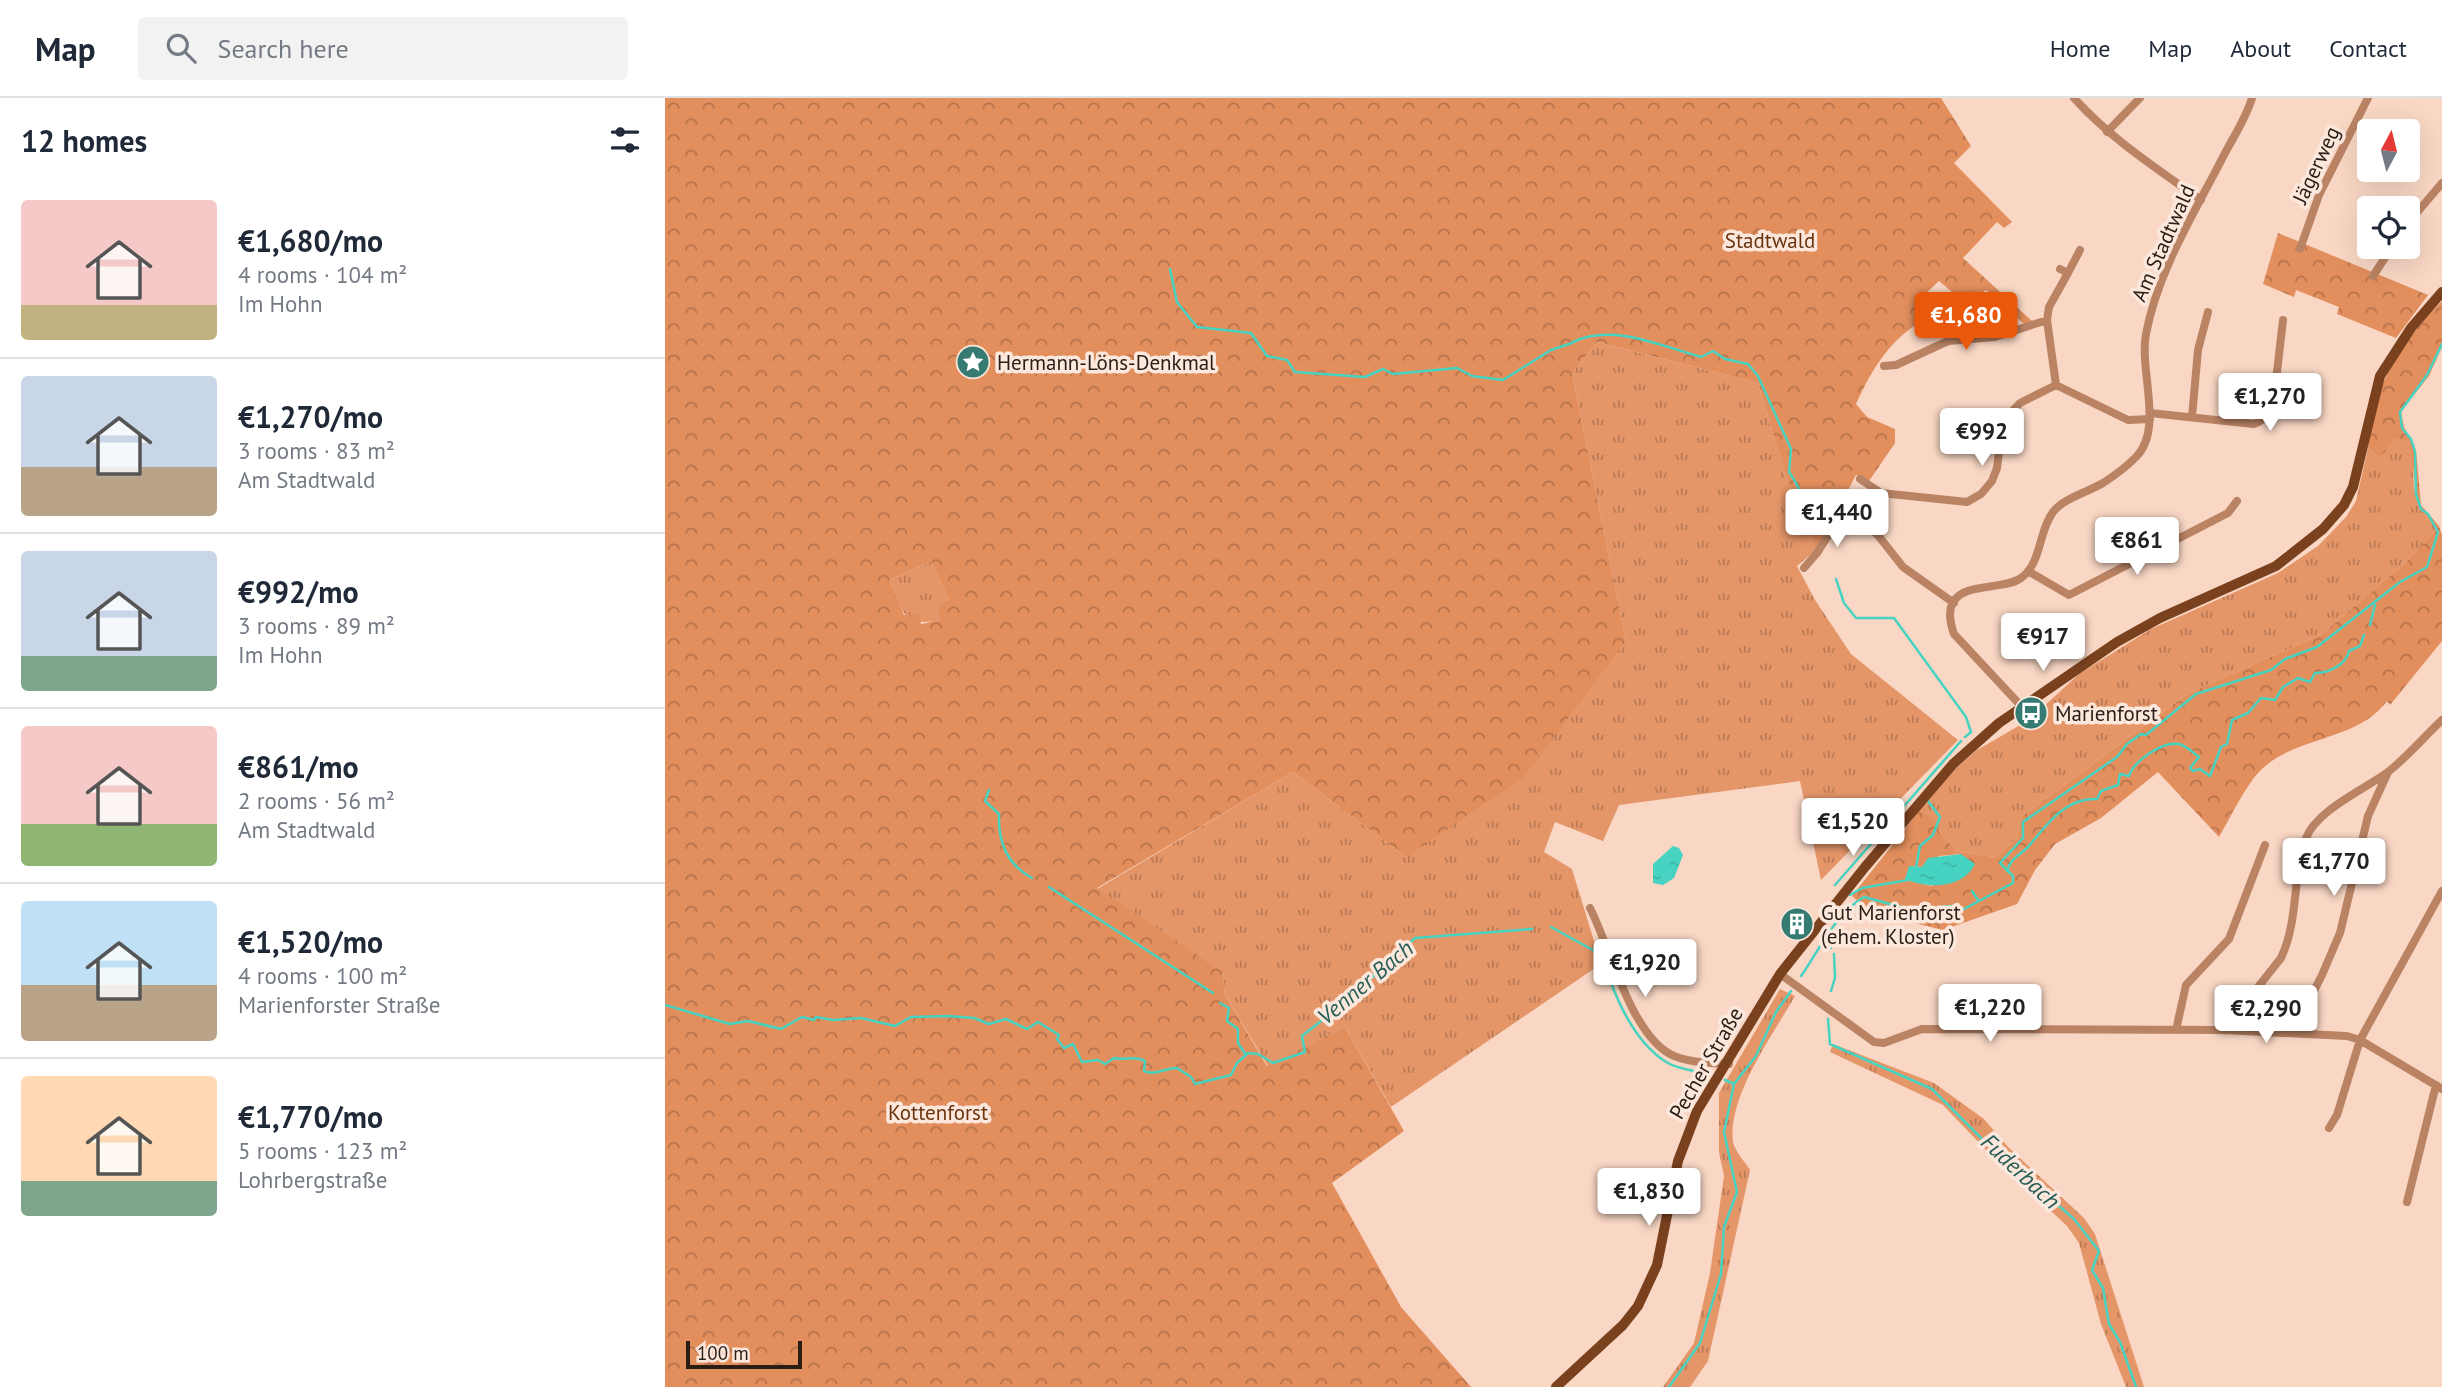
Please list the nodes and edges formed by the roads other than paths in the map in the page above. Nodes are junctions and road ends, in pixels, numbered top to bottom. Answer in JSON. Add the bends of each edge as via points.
{"nodes":[{"id":1,"x":2074,"y":98,"type":"edge"},
{"id":2,"x":2140,"y":98,"type":"edge"},
{"id":3,"x":2252,"y":98,"type":"edge"},
{"id":4,"x":2368,"y":98,"type":"edge"},
{"id":5,"x":2107,"y":132,"type":"junction"},
{"id":6,"x":2442,"y":183,"type":"edge"},
{"id":7,"x":2201,"y":200,"type":"junction"},
{"id":8,"x":2420,"y":209,"type":"edge"},
{"id":9,"x":2300,"y":249,"type":"dead end"},
{"id":10,"x":2080,"y":250,"type":"dead end"},
{"id":11,"x":2384,"y":259,"type":"edge"},
{"id":12,"x":2373,"y":276,"type":"dead end"},
{"id":13,"x":2442,"y":292,"type":"edge"},
{"id":14,"x":2207,"y":312,"type":"dead end"},
{"id":15,"x":2047,"y":320,"type":"junction"},
{"id":16,"x":2283,"y":320,"type":"dead end"},
{"id":17,"x":1884,"y":366,"type":"dead end"},
{"id":18,"x":2056,"y":384,"type":"junction"},
{"id":19,"x":2150,"y":416,"type":"junction"},
{"id":20,"x":2192,"y":417,"type":"junction"},
{"id":21,"x":1860,"y":479,"type":"dead end"},
{"id":22,"x":2237,"y":501,"type":"dead end"},
{"id":23,"x":1804,"y":568,"type":"dead end"},
{"id":24,"x":2028,"y":571,"type":"junction"},
{"id":25,"x":1954,"y":603,"type":"junction"},
{"id":26,"x":2022,"y":707,"type":"junction"},
{"id":27,"x":2442,"y":720,"type":"edge"},
{"id":28,"x":2388,"y":772,"type":"junction"},
{"id":29,"x":2265,"y":845,"type":"dead end"},
{"id":30,"x":2442,"y":891,"type":"edge"},
{"id":31,"x":1590,"y":908,"type":"dead end"},
{"id":32,"x":1780,"y":974,"type":"junction"},
{"id":33,"x":2176,"y":1030,"type":"junction"},
{"id":34,"x":2224,"y":1030,"type":"junction"},
{"id":35,"x":2293,"y":1032,"type":"junction"},
{"id":36,"x":2360,"y":1040,"type":"junction"},
{"id":37,"x":1729,"y":1064,"type":"junction"},
{"id":38,"x":2439,"y":1087,"type":"edge"},
{"id":39,"x":2329,"y":1128,"type":"dead end"},
{"id":40,"x":2407,"y":1202,"type":"dead end"},
{"id":41,"x":1556,"y":1387,"type":"edge"}],
"edges":[{"from":1,"to":5,"type":"street"},
{"from":2,"to":5,"type":"street"},
{"from":3,"to":7,"type":"street","name":"Am Stadtwald"},
{"from":4,"to":9,"type":"street","name":"Jägerweg","via":[[2319,195]]},
{"from":5,"to":7,"type":"street"},
{"from":6,"to":8,"type":"street"},
{"from":7,"to":19,"type":"street","name":"Am Stadtwald","via":[[2149,317],[2144,376]]},
{"from":10,"to":15,"type":"street","via":[[2064,271]]},
{"from":11,"to":12,"type":"street"},
{"from":13,"to":26,"type":"main road","name":"Pecher Straße","via":[[2411,328],[2380,376],[2353,487],[2323,529],[2276,566],[2116,642]]},
{"from":14,"to":20,"type":"street","via":[[2198,350]]},
{"from":15,"to":17,"type":"street","via":[[1995,337],[1948,341]]},
{"from":15,"to":18,"type":"street"},
{"from":16,"to":20,"type":"street","via":[[2268,416],[2254,424]]},
{"from":18,"to":19,"type":"street","via":[[2128,420]]},
{"from":18,"to":21,"type":"street","via":[[2020,403],[2010,414],[1992,481],[1967,502],[1881,493]]},
{"from":19,"to":20,"type":"street"},
{"from":19,"to":24,"type":"street","name":"Am Stadtwald","via":[[2147,441],[2137,456],[2104,483],[2055,510]]},
{"from":22,"to":24,"type":"street","via":[[2228,513],[2069,595]]},
{"from":23,"to":25,"type":"street","via":[[1844,510],[1877,534],[1903,567]]},
{"from":24,"to":25,"type":"street","via":[[2005,585],[1970,589]]},
{"from":25,"to":26,"type":"street","via":[[1954,634]]},
{"from":26,"to":32,"type":"main road","name":"Pecher Straße","via":[[1953,764]]},
{"from":27,"to":28,"type":"street"},
{"from":28,"to":34,"type":"street","via":[[2362,787],[2310,831],[2303,849],[2293,922],[2281,958]]},
{"from":28,"to":35,"type":"street","via":[[2368,816],[2340,933]]},
{"from":29,"to":33,"type":"street","via":[[2229,939],[2186,985]]},
{"from":30,"to":36,"type":"street"},
{"from":31,"to":37,"type":"street","via":[[1621,984],[1656,1043],[1689,1060]]},
{"from":32,"to":33,"type":"street","via":[[1874,1042],[1884,1043],[1922,1029]]},
{"from":32,"to":37,"type":"main road","name":"Pecher Straße"},
{"from":33,"to":34,"type":"street"},
{"from":34,"to":35,"type":"street"},
{"from":35,"to":36,"type":"street"},
{"from":36,"to":38,"type":"street"},
{"from":36,"to":39,"type":"street"},
{"from":37,"to":41,"type":"main road","name":"Pecher Straße","via":[[1697,1111],[1686,1137],[1649,1286],[1623,1325]]},
{"from":38,"to":40,"type":"street"}]}
